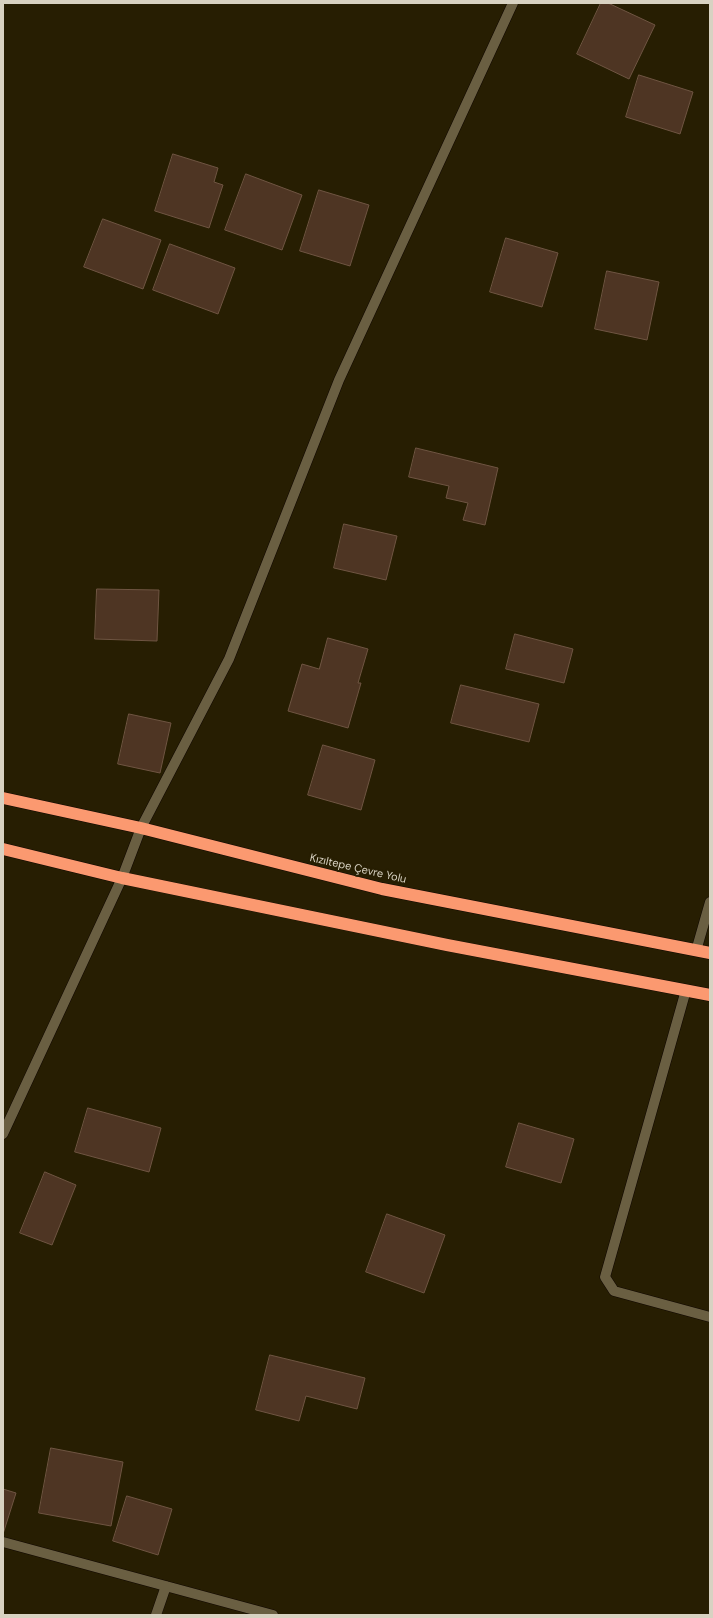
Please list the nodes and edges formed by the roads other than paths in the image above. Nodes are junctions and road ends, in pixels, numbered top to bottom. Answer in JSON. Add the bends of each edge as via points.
{"nodes":[{"id":1,"x":512,"y":3,"type":"edge"},
{"id":2,"x":3,"y":798,"type":"edge"},
{"id":3,"x":141,"y":828,"type":"junction"},
{"id":4,"x":3,"y":849,"type":"edge"},
{"id":5,"x":122,"y":878,"type":"junction"},
{"id":6,"x":710,"y":902,"type":"edge"},
{"id":7,"x":696,"y":951,"type":"junction"},
{"id":8,"x":710,"y":953,"type":"edge"},
{"id":9,"x":686,"y":990,"type":"junction"},
{"id":10,"x":710,"y":995,"type":"edge"},
{"id":11,"x":3,"y":1134,"type":"edge"},
{"id":12,"x":710,"y":1317,"type":"edge"},
{"id":13,"x":3,"y":1542,"type":"edge"},
{"id":14,"x":166,"y":1586,"type":"junction"},
{"id":15,"x":156,"y":1615,"type":"edge"},
{"id":16,"x":273,"y":1615,"type":"edge"}],
"edges":[{"from":1,"to":3,"type":"street","via":[[339,380],[229,658]]},
{"from":2,"to":3,"type":"highway","name":"Kızıltepe Çevre Yolu"},
{"from":3,"to":5,"type":"street"},
{"from":3,"to":7,"type":"highway","name":"Kızıltepe Çevre Yolu","via":[[382,889]]},
{"from":4,"to":5,"type":"highway"},
{"from":5,"to":9,"type":"highway","via":[[447,945]]},
{"from":5,"to":11,"type":"street"},
{"from":6,"to":7,"type":"street"},
{"from":7,"to":8,"type":"highway","name":"Kızıltepe Çevre Yolu"},
{"from":9,"to":10,"type":"highway"},
{"from":9,"to":12,"type":"street","via":[[605,1277],[614,1291]]},
{"from":13,"to":14,"type":"street"},
{"from":14,"to":15,"type":"street"},
{"from":14,"to":16,"type":"street"}]}
